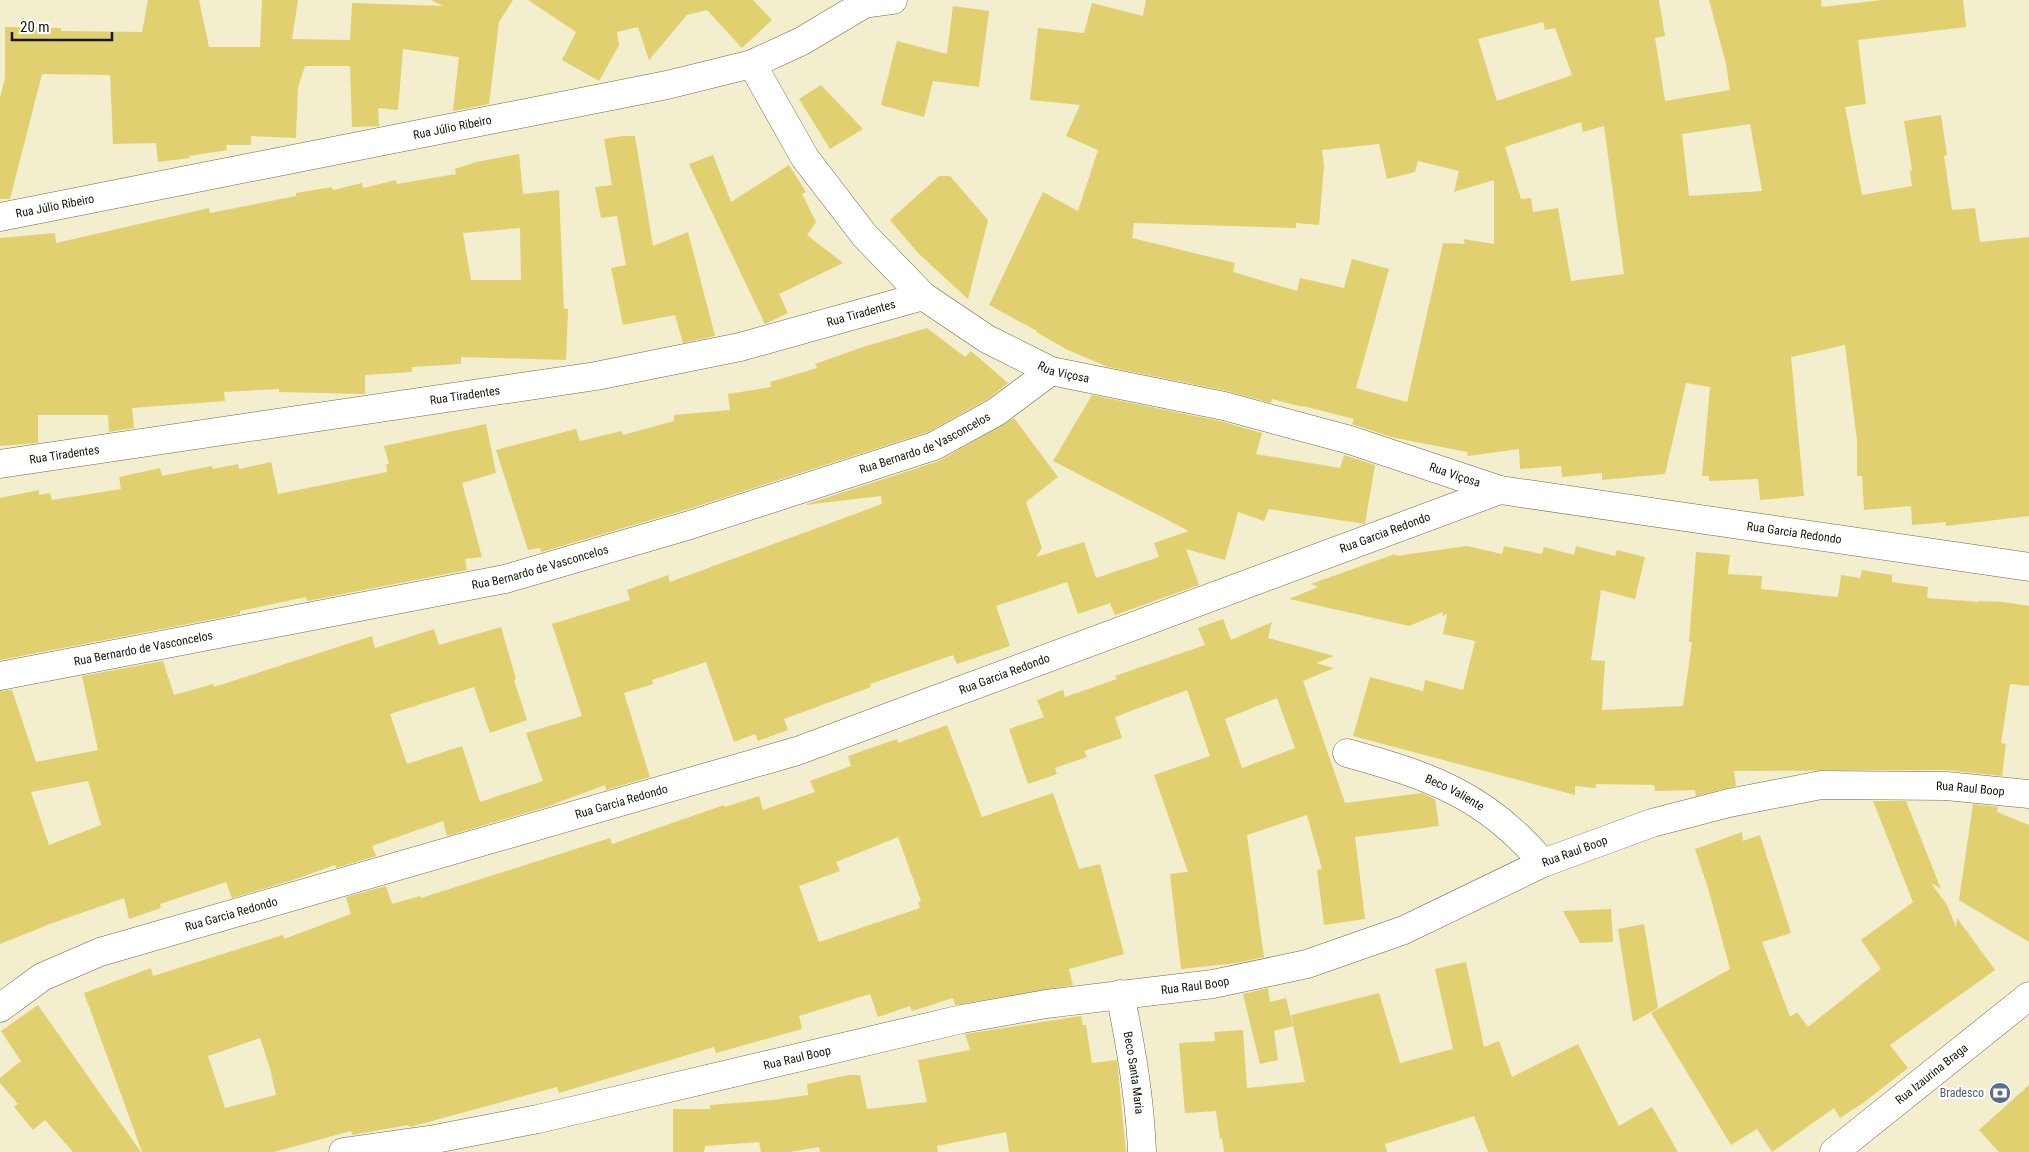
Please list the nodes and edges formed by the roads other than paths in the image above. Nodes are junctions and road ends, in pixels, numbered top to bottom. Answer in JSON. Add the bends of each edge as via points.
{"nodes":[{"id":1,"x":892,"y":0,"type":"edge"},
{"id":2,"x":866,"y":2,"type":"edge"},
{"id":3,"x":752,"y":64,"type":"junction"},
{"id":4,"x":0,"y":217,"type":"edge"},
{"id":5,"x":923,"y":296,"type":"junction"},
{"id":6,"x":1051,"y":371,"type":"junction"},
{"id":7,"x":0,"y":464,"type":"edge"},
{"id":8,"x":1500,"y":490,"type":"junction"},
{"id":9,"x":2029,"y":567,"type":"edge"},
{"id":10,"x":0,"y":676,"type":"edge"},
{"id":11,"x":1347,"y":753,"type":"dead end"},
{"id":12,"x":2029,"y":794,"type":"edge"},
{"id":13,"x":1543,"y":863,"type":"junction"},
{"id":14,"x":1120,"y":994,"type":"junction"},
{"id":15,"x":2029,"y":996,"type":"edge"},
{"id":16,"x":0,"y":1008,"type":"edge"},
{"id":17,"x":343,"y":1152,"type":"edge"},
{"id":18,"x":1142,"y":1152,"type":"edge"},
{"id":19,"x":1834,"y":1152,"type":"edge"}],
"edges":[{"from":1,"to":2,"type":"street","name":"Rua Júlio Ribeiro"},
{"from":2,"to":3,"type":"street","name":"Rua Júlio Ribeiro","via":[[802,41]]},
{"from":3,"to":4,"type":"street","name":"Rua Júlio Ribeiro","via":[[658,87]]},
{"from":3,"to":5,"type":"street","name":"Rua Viçosa","via":[[804,158],[865,236]]},
{"from":5,"to":6,"type":"street","name":"Rua Viçosa","via":[[986,339]]},
{"from":5,"to":7,"type":"street","name":"Rua Tiradentes","via":[[740,347],[596,376]]},
{"from":6,"to":8,"type":"street","name":"Rua Viçosa","via":[[1224,406],[1350,440]]},
{"from":6,"to":10,"type":"street","name":"Rua Bernardo de Vasconcelos","via":[[996,412],[934,446],[690,525],[523,574]]},
{"from":8,"to":9,"type":"street","name":"Rua Garcia Redondo"},
{"from":8,"to":16,"type":"street","name":"Rua Garcia Redondo","via":[[797,751],[100,952],[42,977]]},
{"from":11,"to":13,"type":"street","name":"Beco Valiente","via":[[1406,770],[1471,798],[1524,840]]},
{"from":12,"to":13,"type":"street","name":"Rua Raul Boop","via":[[1946,786],[1821,785],[1652,822]]},
{"from":13,"to":14,"type":"street","name":"Rua Raul Boop","via":[[1404,930],[1307,964],[1213,984]]},
{"from":14,"to":17,"type":"street","name":"Rua Raul Boop","via":[[962,1020],[538,1119],[435,1139]]},
{"from":14,"to":18,"type":"street","name":"Beco Santa Maria","via":[[1141,1115]]},
{"from":15,"to":19,"type":"street","name":"Rua Izaurina Braga"}]}
